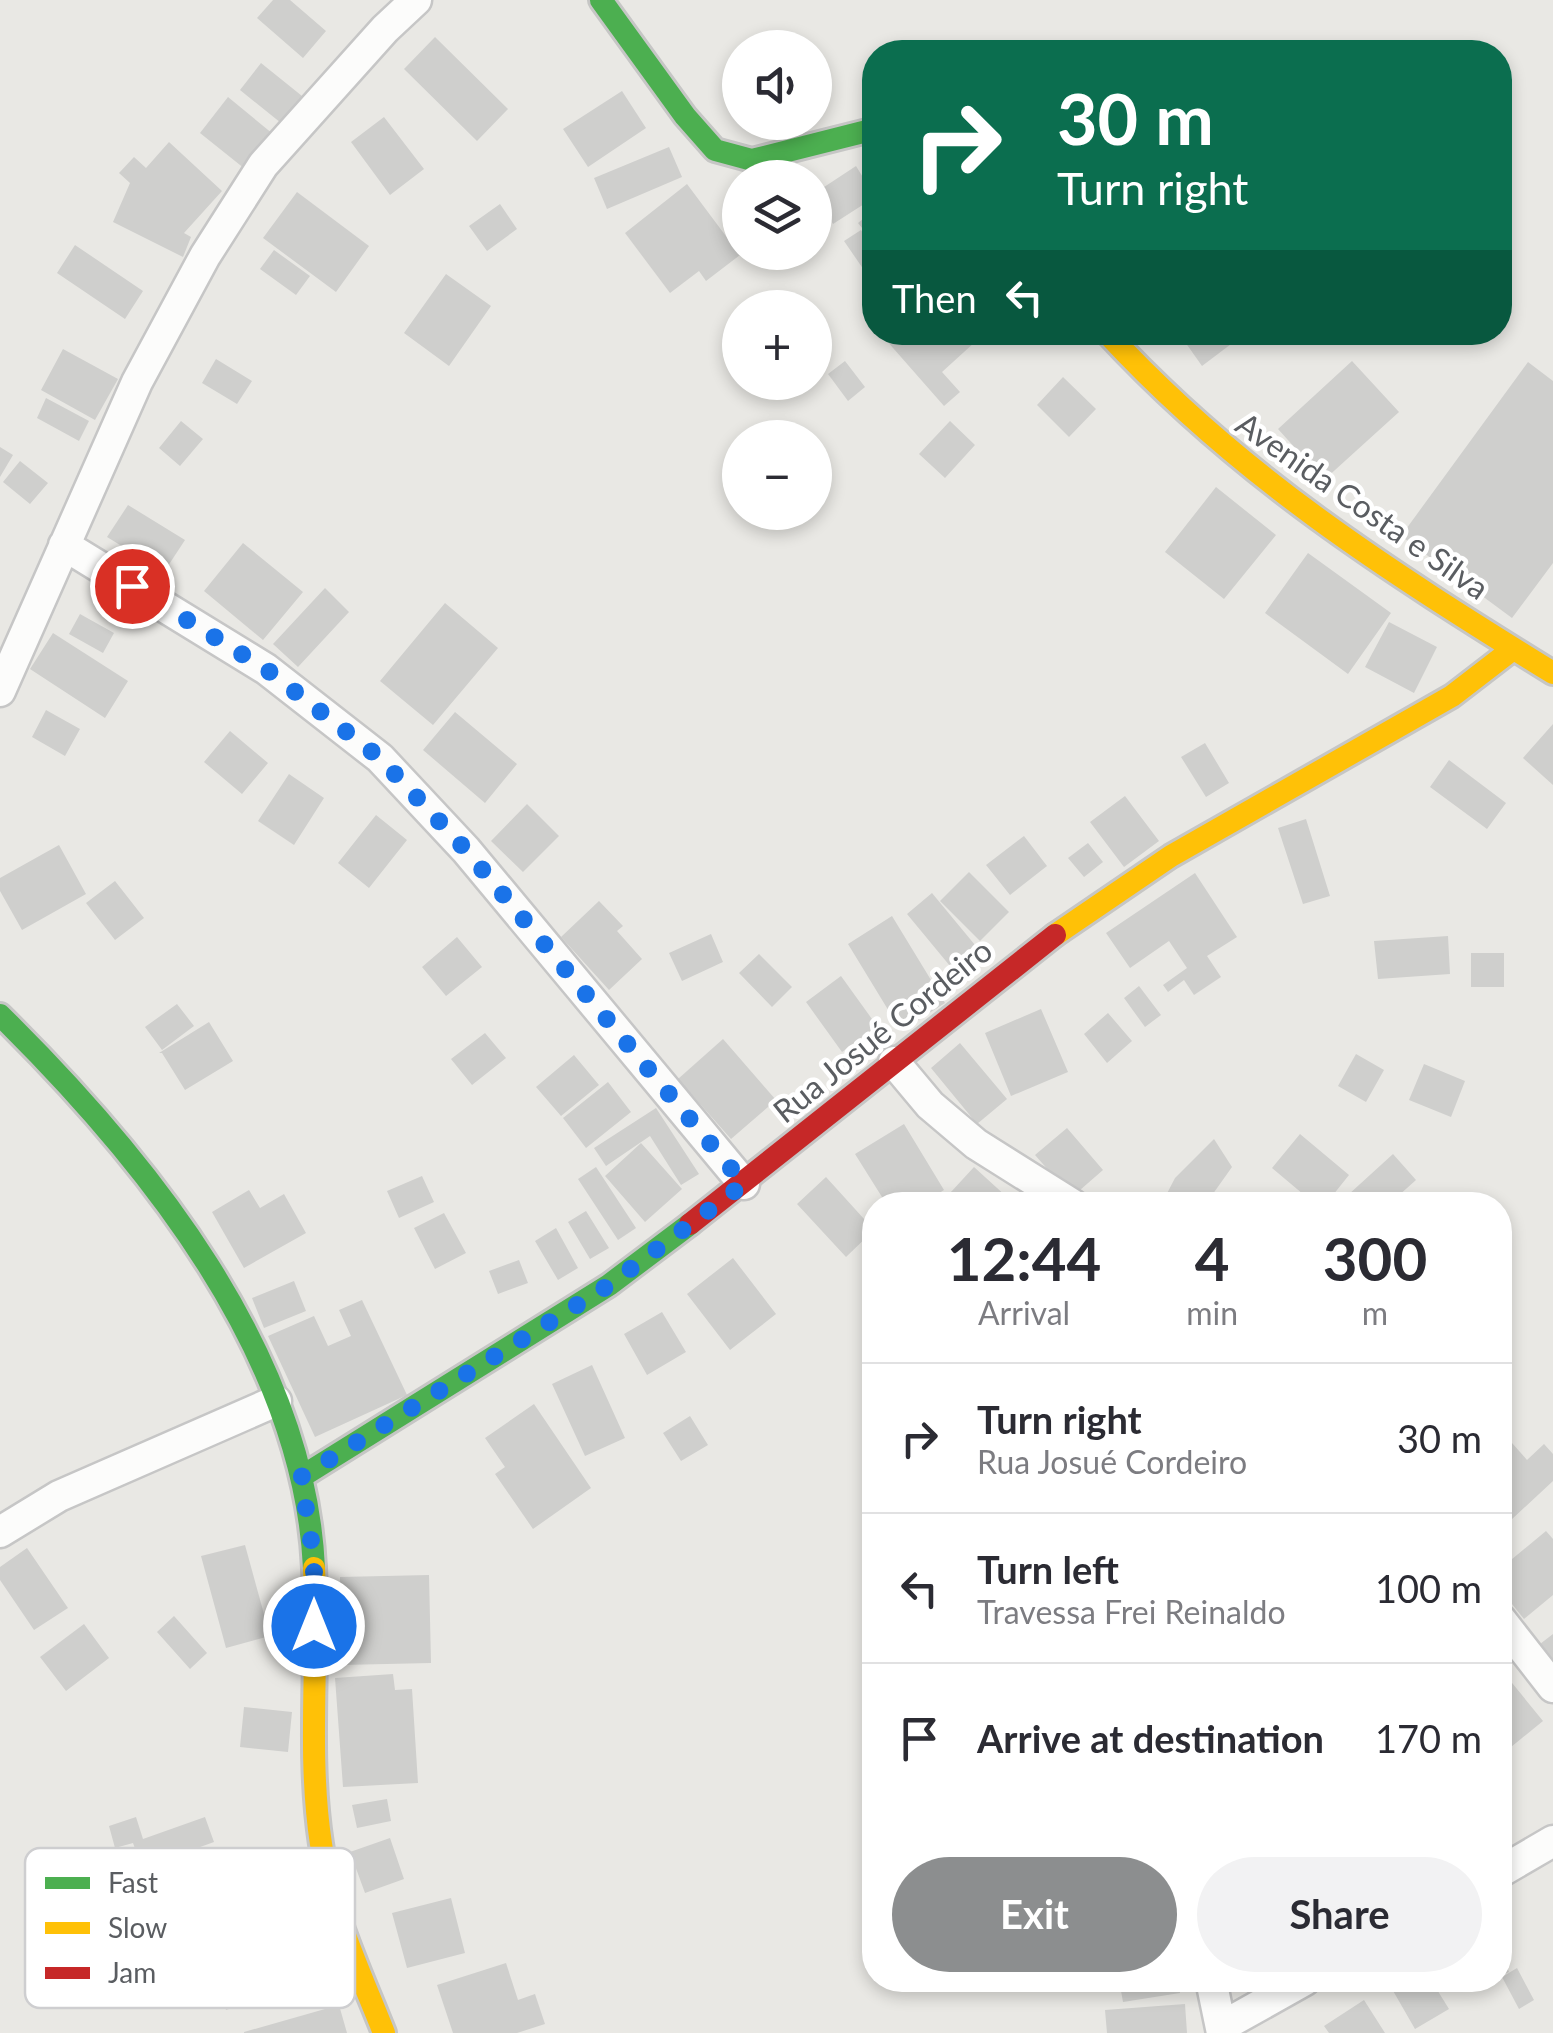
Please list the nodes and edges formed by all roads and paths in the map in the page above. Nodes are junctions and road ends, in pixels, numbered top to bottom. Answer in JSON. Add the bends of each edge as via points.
{"nodes":[{"id":1,"x":416,"y":0,"type":"edge"},
{"id":2,"x":600,"y":0,"type":"edge"},
{"id":3,"x":862,"y":132,"type":"edge"},
{"id":4,"x":1117,"y":345,"type":"edge"},
{"id":5,"x":64,"y":545,"type":"junction"},
{"id":6,"x":1513,"y":649,"type":"junction"},
{"id":7,"x":1549,"y":662,"type":"edge"},
{"id":8,"x":0,"y":692,"type":"edge"},
{"id":9,"x":0,"y":1015,"type":"edge"},
{"id":10,"x":894,"y":1062,"type":"junction"},
{"id":11,"x":744,"y":1184,"type":"junction"},
{"id":12,"x":1052,"y":1192,"type":"edge"},
{"id":13,"x":276,"y":1401,"type":"junction"},
{"id":14,"x":301,"y":1477,"type":"junction"},
{"id":15,"x":0,"y":1532,"type":"edge"},
{"id":16,"x":1512,"y":1634,"type":"edge"},
{"id":17,"x":1553,"y":1687,"type":"edge"},
{"id":18,"x":1553,"y":1841,"type":"edge"},
{"id":19,"x":321,"y":1848,"type":"edge"},
{"id":20,"x":1512,"y":1865,"type":"edge"},
{"id":21,"x":355,"y":1956,"type":"edge"},
{"id":22,"x":1214,"y":1992,"type":"edge"},
{"id":23,"x":1285,"y":1992,"type":"edge"},
{"id":24,"x":1222,"y":2030,"type":"edge"},
{"id":25,"x":384,"y":2033,"type":"edge"}],
"edges":[{"from":1,"to":5,"type":"street","via":[[262,166],[137,382]]},
{"from":2,"to":3,"type":"street","via":[[715,150],[752,160]]},
{"from":4,"to":6,"type":"street","name":"Avenida Costa e Silva","via":[[1247,470]]},
{"from":5,"to":8,"type":"street"},
{"from":5,"to":11,"type":"street","via":[[266,669],[380,758],[466,850]]},
{"from":6,"to":7,"type":"street","name":"Avenida Costa e Silva"},
{"from":6,"to":10,"type":"street","name":"Rua Josué Cordeiro","via":[[1452,696],[1171,856],[1073,920]]},
{"from":9,"to":13,"type":"street","via":[[42,1054],[194,1242],[248,1334]]},
{"from":10,"to":11,"type":"street","name":"Rua Josué Cordeiro"},
{"from":10,"to":12,"type":"street","via":[[930,1106],[976,1144]]},
{"from":11,"to":14,"type":"street","name":"Rua Josué Cordeiro","via":[[609,1285]]},
{"from":13,"to":14,"type":"street"},
{"from":13,"to":15,"type":"street","via":[[59,1496]]},
{"from":14,"to":19,"type":"street","via":[[314,1559]]},
{"from":16,"to":17,"type":"street"},
{"from":18,"to":20,"type":"street"},
{"from":21,"to":25,"type":"street"},
{"from":22,"to":24,"type":"street"},
{"from":23,"to":24,"type":"street"}]}
